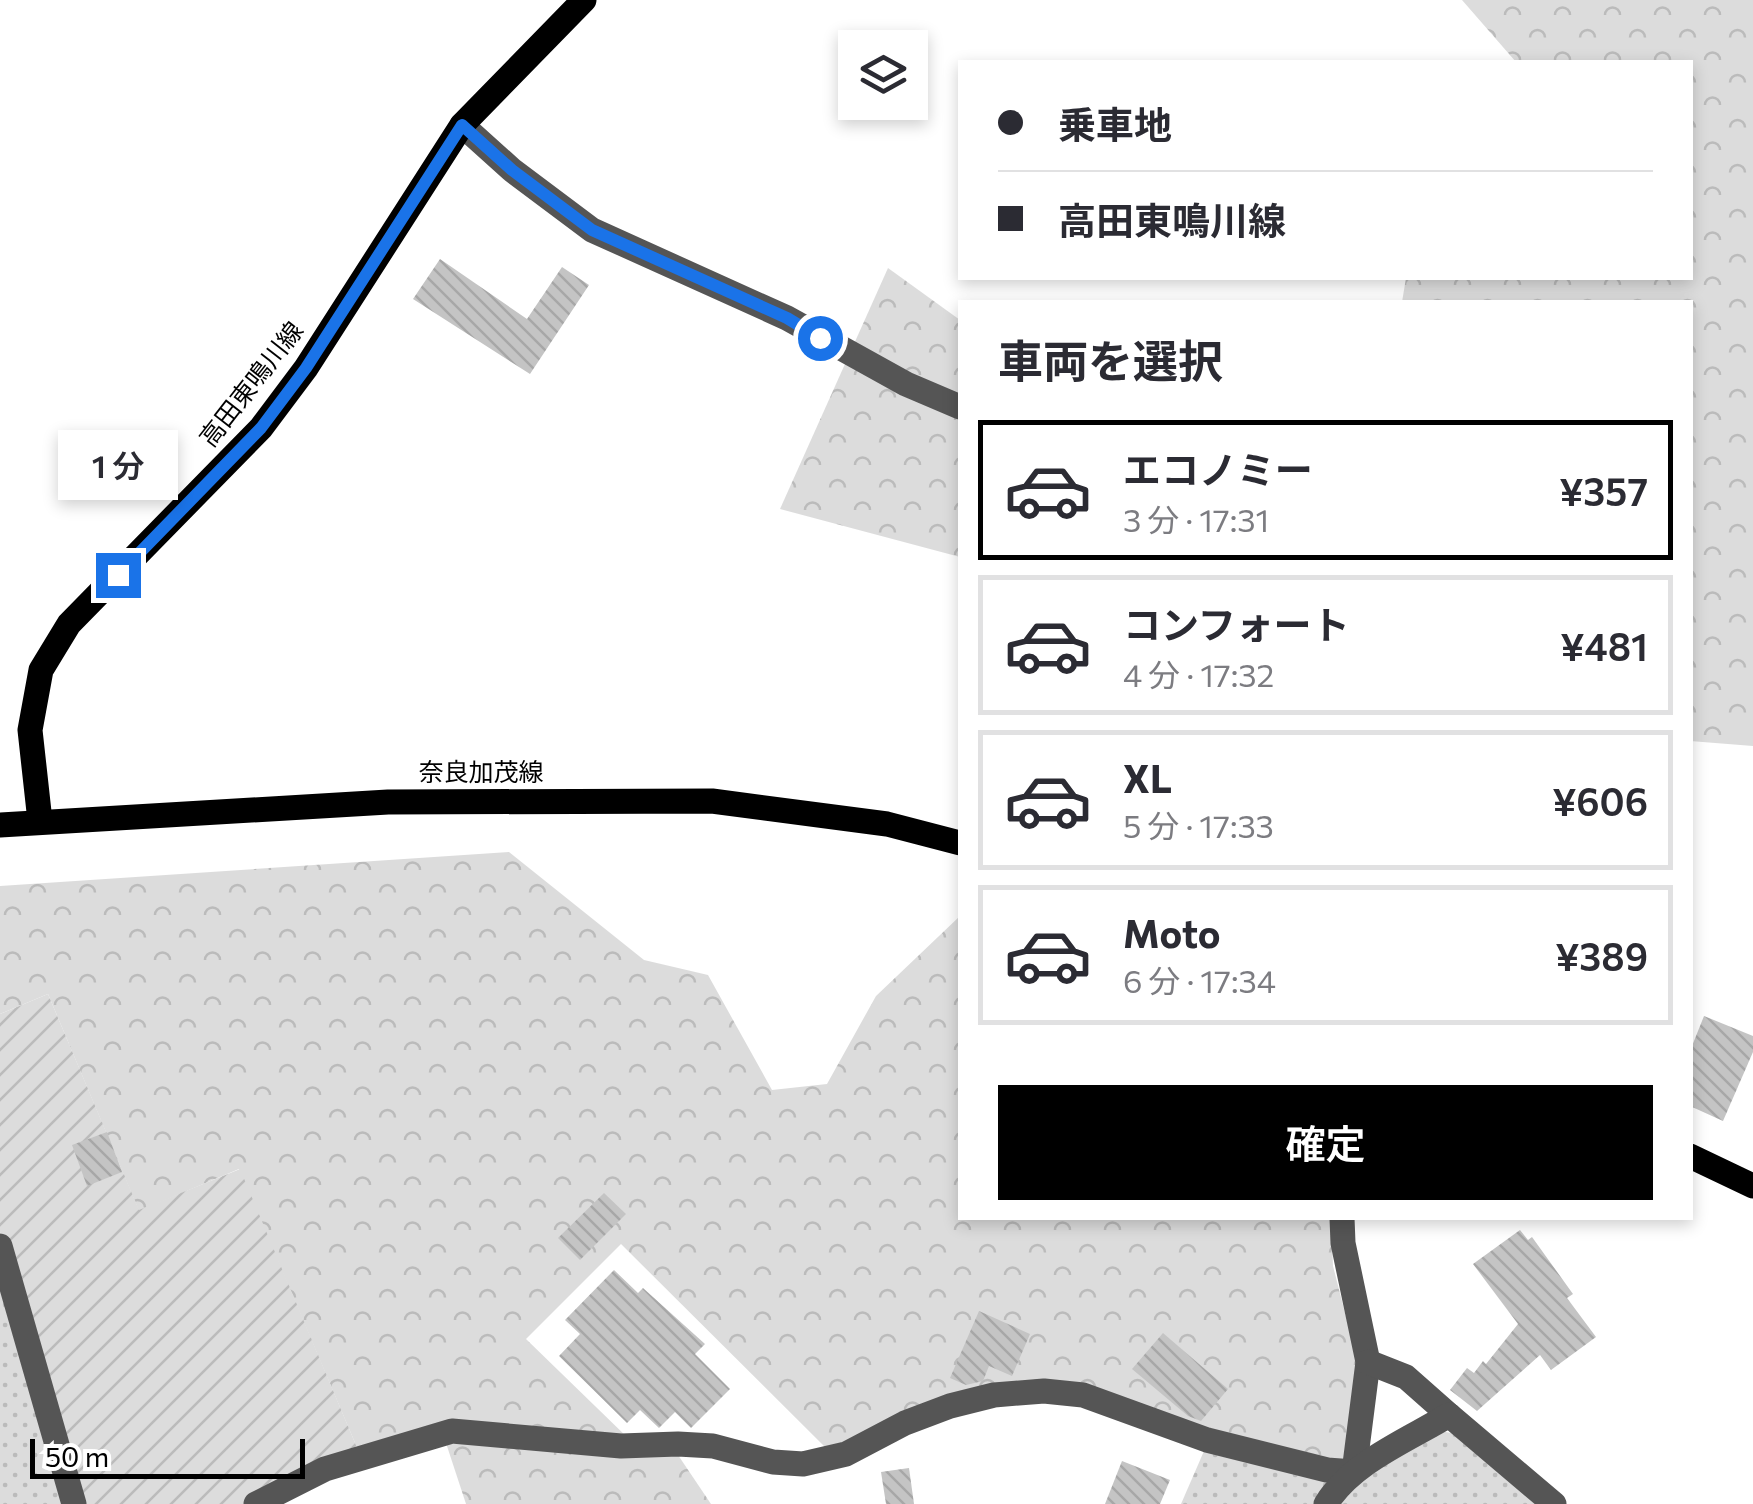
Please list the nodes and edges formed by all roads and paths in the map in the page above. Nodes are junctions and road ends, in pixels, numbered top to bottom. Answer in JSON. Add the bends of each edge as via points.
{"nodes":[{"id":1,"x":584,"y":0,"type":"edge"},
{"id":2,"x":462,"y":125,"type":"junction"},
{"id":3,"x":958,"y":406,"type":"edge"},
{"id":4,"x":40,"y":821,"type":"junction"},
{"id":5,"x":0,"y":825,"type":"edge"},
{"id":6,"x":958,"y":842,"type":"edge"},
{"id":7,"x":1693,"y":1157,"type":"edge"},
{"id":8,"x":1753,"y":1186,"type":"edge"},
{"id":9,"x":1342,"y":1220,"type":"edge"},
{"id":10,"x":0,"y":1246,"type":"edge"},
{"id":11,"x":1368,"y":1362,"type":"junction"},
{"id":12,"x":1449,"y":1415,"type":"junction"},
{"id":13,"x":1354,"y":1472,"type":"junction"},
{"id":14,"x":74,"y":1504,"type":"edge"},
{"id":15,"x":256,"y":1504,"type":"edge"},
{"id":16,"x":1326,"y":1504,"type":"edge"},
{"id":17,"x":1554,"y":1504,"type":"edge"}],
"edges":[{"from":1,"to":2,"type":"main road","name":"高田東鳴川線"},
{"from":2,"to":3,"type":"street","via":[[592,230],[787,318]]},
{"from":2,"to":4,"type":"main road","name":"高田東鳴川線","via":[[261,428],[69,624],[40,670],[30,730]]},
{"from":4,"to":5,"type":"main road","name":"奈良加茂線"},
{"from":4,"to":6,"type":"main road","name":"奈良加茂線","via":[[388,802],[712,802],[887,824]]},
{"from":7,"to":8,"type":"main road"},
{"from":9,"to":11,"type":"street"},
{"from":10,"to":14,"type":"street"},
{"from":11,"to":12,"type":"street","via":[[1406,1377]]},
{"from":11,"to":13,"type":"street"},
{"from":12,"to":13,"type":"street"},
{"from":12,"to":17,"type":"street"},
{"from":13,"to":15,"type":"street","via":[[1207,1440],[1083,1396],[1044,1391],[950,1406],[846,1454],[803,1464],[712,1446],[621,1446],[452,1430],[326,1469]]},
{"from":13,"to":16,"type":"street"}]}
